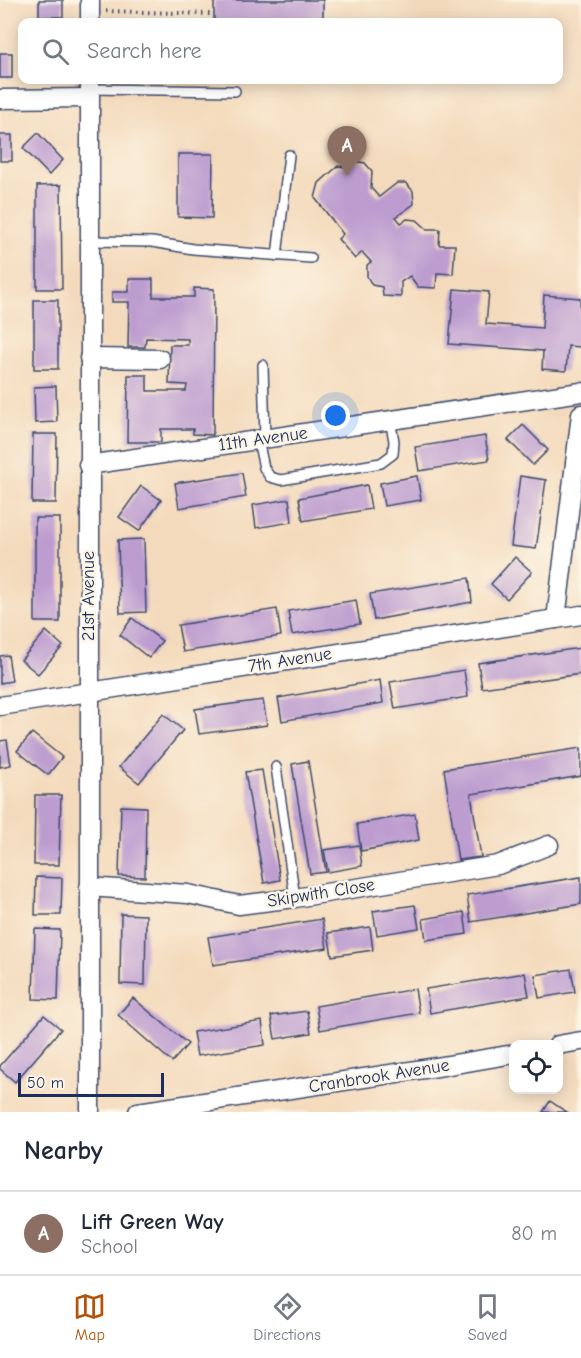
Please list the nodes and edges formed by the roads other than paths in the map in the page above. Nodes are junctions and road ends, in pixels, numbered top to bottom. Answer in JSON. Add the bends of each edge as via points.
{"nodes":[{"id":1,"x":89,"y":89,"type":"edge"},
{"id":2,"x":235,"y":91,"type":"dead end"},
{"id":3,"x":0,"y":99,"type":"edge"},
{"id":4,"x":289,"y":155,"type":"dead end"},
{"id":5,"x":89,"y":241,"type":"junction"},
{"id":6,"x":277,"y":256,"type":"junction"},
{"id":7,"x":311,"y":258,"type":"dead end"},
{"id":8,"x":90,"y":358,"type":"junction"},
{"id":9,"x":160,"y":359,"type":"dead end"},
{"id":10,"x":263,"y":365,"type":"dead end"},
{"id":11,"x":581,"y":392,"type":"edge"},
{"id":12,"x":581,"y":414,"type":"edge"},
{"id":13,"x":390,"y":420,"type":"junction"},
{"id":14,"x":262,"y":439,"type":"junction"},
{"id":15,"x":88,"y":465,"type":"junction"},
{"id":16,"x":581,"y":615,"type":"edge"},
{"id":17,"x":556,"y":619,"type":"junction"},
{"id":18,"x":88,"y":692,"type":"junction"},
{"id":19,"x":0,"y":706,"type":"edge"},
{"id":20,"x":276,"y":767,"type":"dead end"},
{"id":21,"x":549,"y":845,"type":"dead end"},
{"id":22,"x":89,"y":888,"type":"junction"},
{"id":23,"x":296,"y":898,"type":"junction"},
{"id":24,"x":581,"y":1041,"type":"edge"},
{"id":25,"x":563,"y":1045,"type":"edge"},
{"id":26,"x":509,"y":1055,"type":"edge"},
{"id":27,"x":90,"y":1112,"type":"edge"},
{"id":28,"x":138,"y":1112,"type":"edge"}],
"edges":[{"from":1,"to":2,"type":"lane"},
{"from":1,"to":3,"type":"street"},
{"from":1,"to":5,"type":"street","name":"21st Avenue"},
{"from":4,"to":6,"type":"lane"},
{"from":5,"to":6,"type":"lane","via":[[152,242]]},
{"from":5,"to":8,"type":"street","name":"21st Avenue"},
{"from":6,"to":7,"type":"lane"},
{"from":8,"to":9,"type":"street"},
{"from":8,"to":15,"type":"street","name":"21st Avenue"},
{"from":10,"to":14,"type":"lane"},
{"from":11,"to":13,"type":"street","name":"11th Avenue"},
{"from":12,"to":17,"type":"street"},
{"from":13,"to":14,"type":"street","name":"11th Avenue"},
{"from":13,"to":14,"type":"lane","via":[[393,454],[381,463],[281,480],[270,477],[264,468]]},
{"from":14,"to":15,"type":"street","name":"11th Avenue"},
{"from":15,"to":18,"type":"street","name":"21st Avenue"},
{"from":16,"to":17,"type":"street","name":"7th Avenue"},
{"from":17,"to":18,"type":"street","name":"7th Avenue"},
{"from":18,"to":19,"type":"street","name":"7th Avenue"},
{"from":18,"to":22,"type":"street","name":"21st Avenue"},
{"from":20,"to":23,"type":"lane"},
{"from":21,"to":23,"type":"street","name":"Skipwith Close","via":[[498,865]]},
{"from":22,"to":23,"type":"street","name":"Skipwith Close","via":[[188,894],[239,905]]},
{"from":22,"to":27,"type":"street","name":"21st Avenue"},
{"from":24,"to":25,"type":"street"},
{"from":26,"to":28,"type":"street","name":"Cranbrook Avenue"}]}
